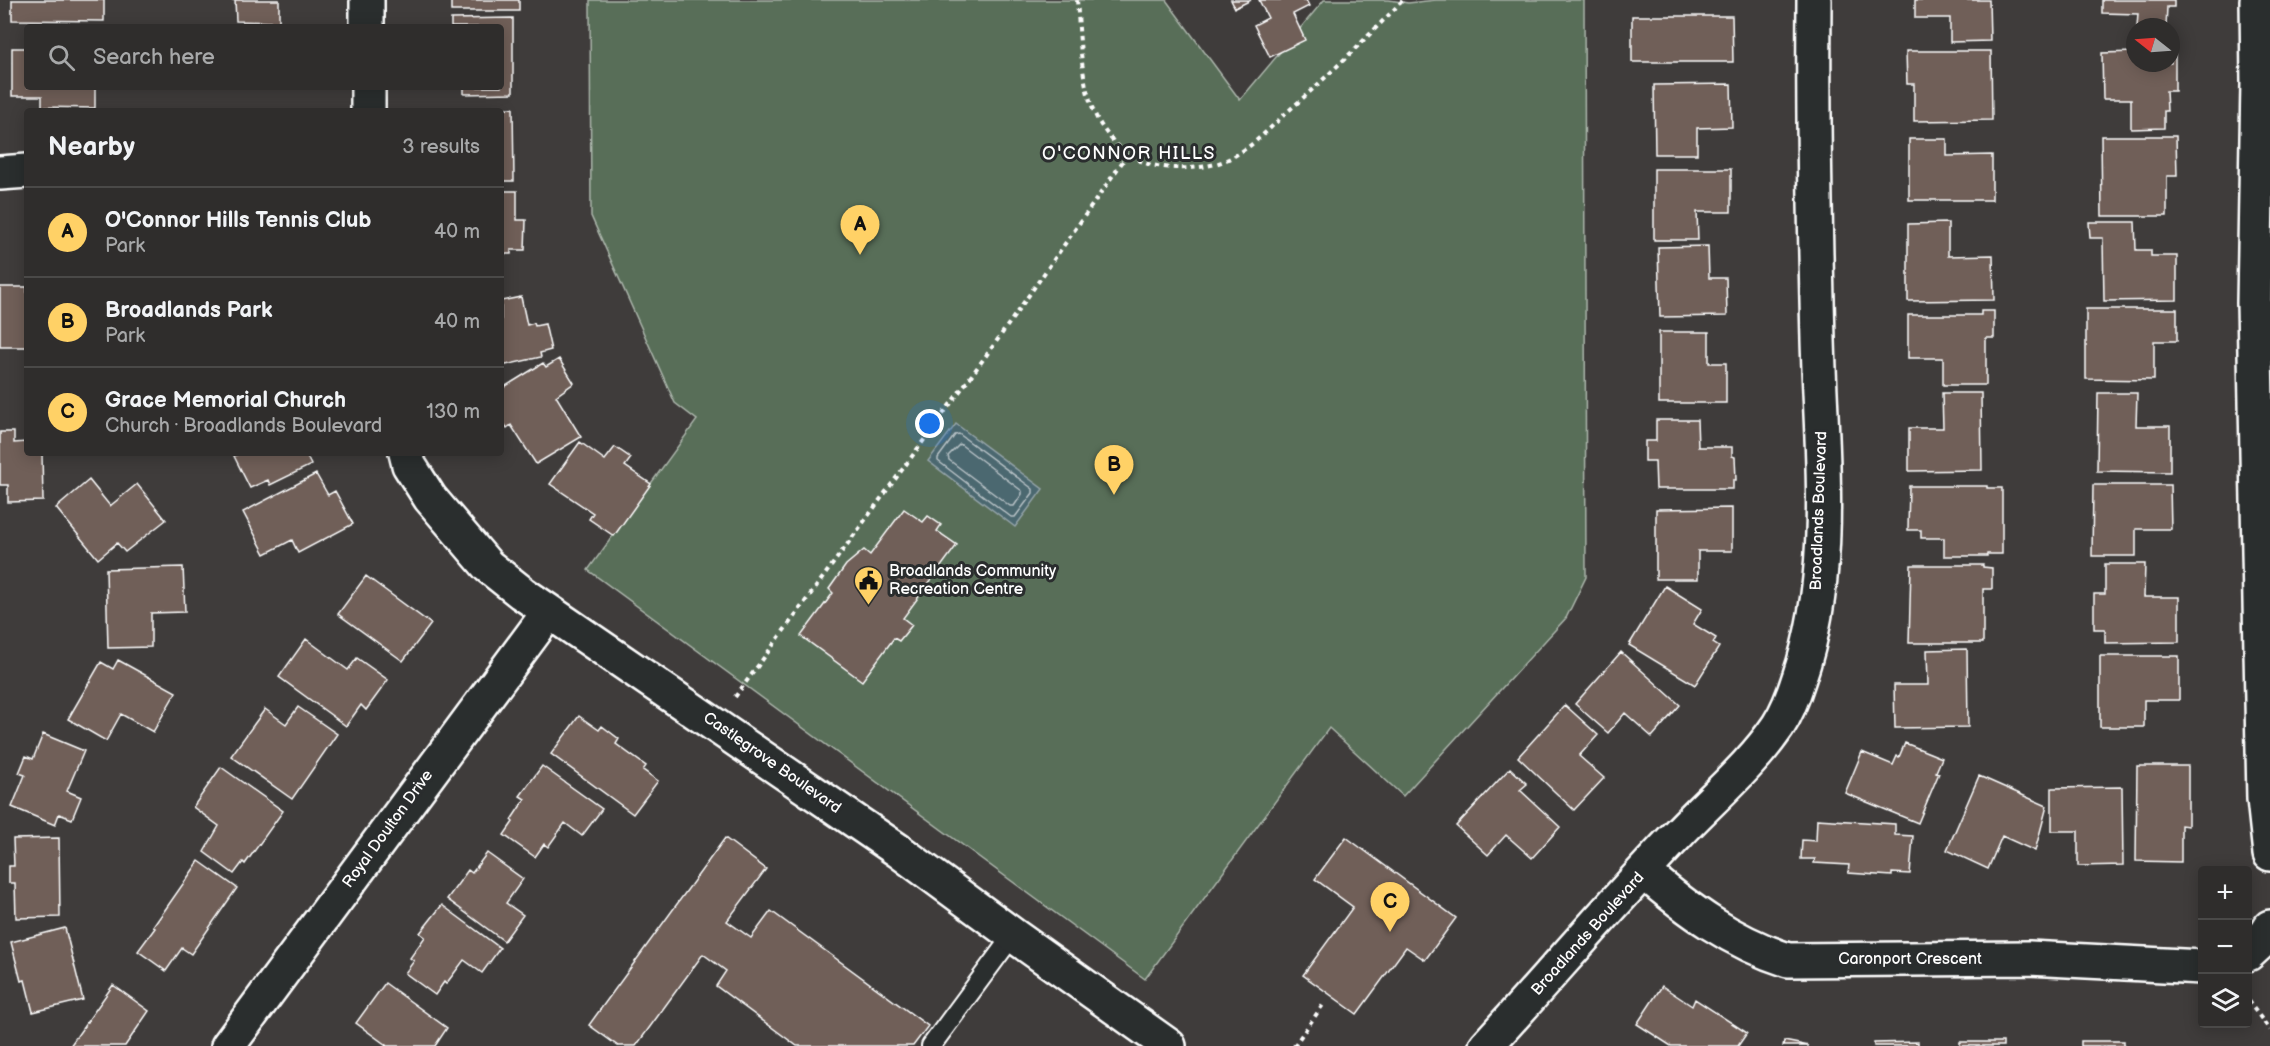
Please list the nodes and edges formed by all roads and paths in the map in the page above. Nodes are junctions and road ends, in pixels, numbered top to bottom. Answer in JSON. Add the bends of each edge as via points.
{"nodes":[{"id":1,"x":367,"y":0,"type":"edge"},
{"id":2,"x":1077,"y":0,"type":"edge"},
{"id":3,"x":1403,"y":0,"type":"edge"},
{"id":4,"x":1814,"y":0,"type":"edge"},
{"id":5,"x":2257,"y":0,"type":"edge"},
{"id":6,"x":367,"y":24,"type":"edge"},
{"id":7,"x":368,"y":90,"type":"edge"},
{"id":8,"x":368,"y":108,"type":"edge"},
{"id":9,"x":1128,"y":154,"type":"junction"},
{"id":10,"x":24,"y":171,"type":"edge"},
{"id":11,"x":0,"y":173,"type":"edge"},
{"id":12,"x":2262,"y":303,"type":"edge"},
{"id":13,"x":407,"y":456,"type":"edge"},
{"id":14,"x":549,"y":612,"type":"junction"},
{"id":15,"x":715,"y":724,"type":"junction"},
{"id":16,"x":2270,"y":855,"type":"edge"},
{"id":17,"x":1644,"y":872,"type":"junction"},
{"id":18,"x":2270,"y":927,"type":"edge"},
{"id":19,"x":1013,"y":935,"type":"junction"},
{"id":20,"x":2252,"y":950,"type":"edge"},
{"id":21,"x":2198,"y":967,"type":"edge"},
{"id":22,"x":1325,"y":1002,"type":"dead end"},
{"id":23,"x":2252,"y":1007,"type":"edge"},
{"id":24,"x":2270,"y":1030,"type":"edge"},
{"id":25,"x":228,"y":1046,"type":"edge"},
{"id":26,"x":931,"y":1046,"type":"edge"},
{"id":27,"x":1169,"y":1046,"type":"edge"},
{"id":28,"x":1294,"y":1046,"type":"edge"},
{"id":29,"x":1486,"y":1046,"type":"edge"}],
"edges":[{"from":1,"to":6,"type":"street"},
{"from":2,"to":9,"type":"path","via":[[1091,102],[1110,138]]},
{"from":3,"to":9,"type":"path","via":[[1309,93],[1237,154],[1207,166],[1178,168],[1152,165]]},
{"from":4,"to":17,"type":"street","name":"Broadlands Boulevard","via":[[1818,330],[1824,456],[1821,563],[1812,640],[1779,726],[1749,765]]},
{"from":5,"to":12,"type":"street"},
{"from":7,"to":8,"type":"street"},
{"from":9,"to":15,"type":"path","via":[[996,342]]},
{"from":10,"to":11,"type":"street"},
{"from":12,"to":16,"type":"street","via":[[2264,799]]},
{"from":13,"to":14,"type":"street","name":"Castlegrove Boulevard","via":[[430,498],[488,566]]},
{"from":14,"to":15,"type":"street","name":"Castlegrove Boulevard"},
{"from":14,"to":25,"type":"street","name":"Royal Doulton Drive"},
{"from":15,"to":19,"type":"street","name":"Castlegrove Boulevard"},
{"from":17,"to":21,"type":"street","name":"Caronport Crescent","via":[[1726,934],[1788,960],[2029,958]]},
{"from":17,"to":29,"type":"street","name":"Broadlands Boulevard"},
{"from":18,"to":20,"type":"street"},
{"from":19,"to":26,"type":"lane"},
{"from":19,"to":27,"type":"street","name":"Castlegrove Boulevard"},
{"from":22,"to":28,"type":"path"},
{"from":23,"to":24,"type":"path"}]}
